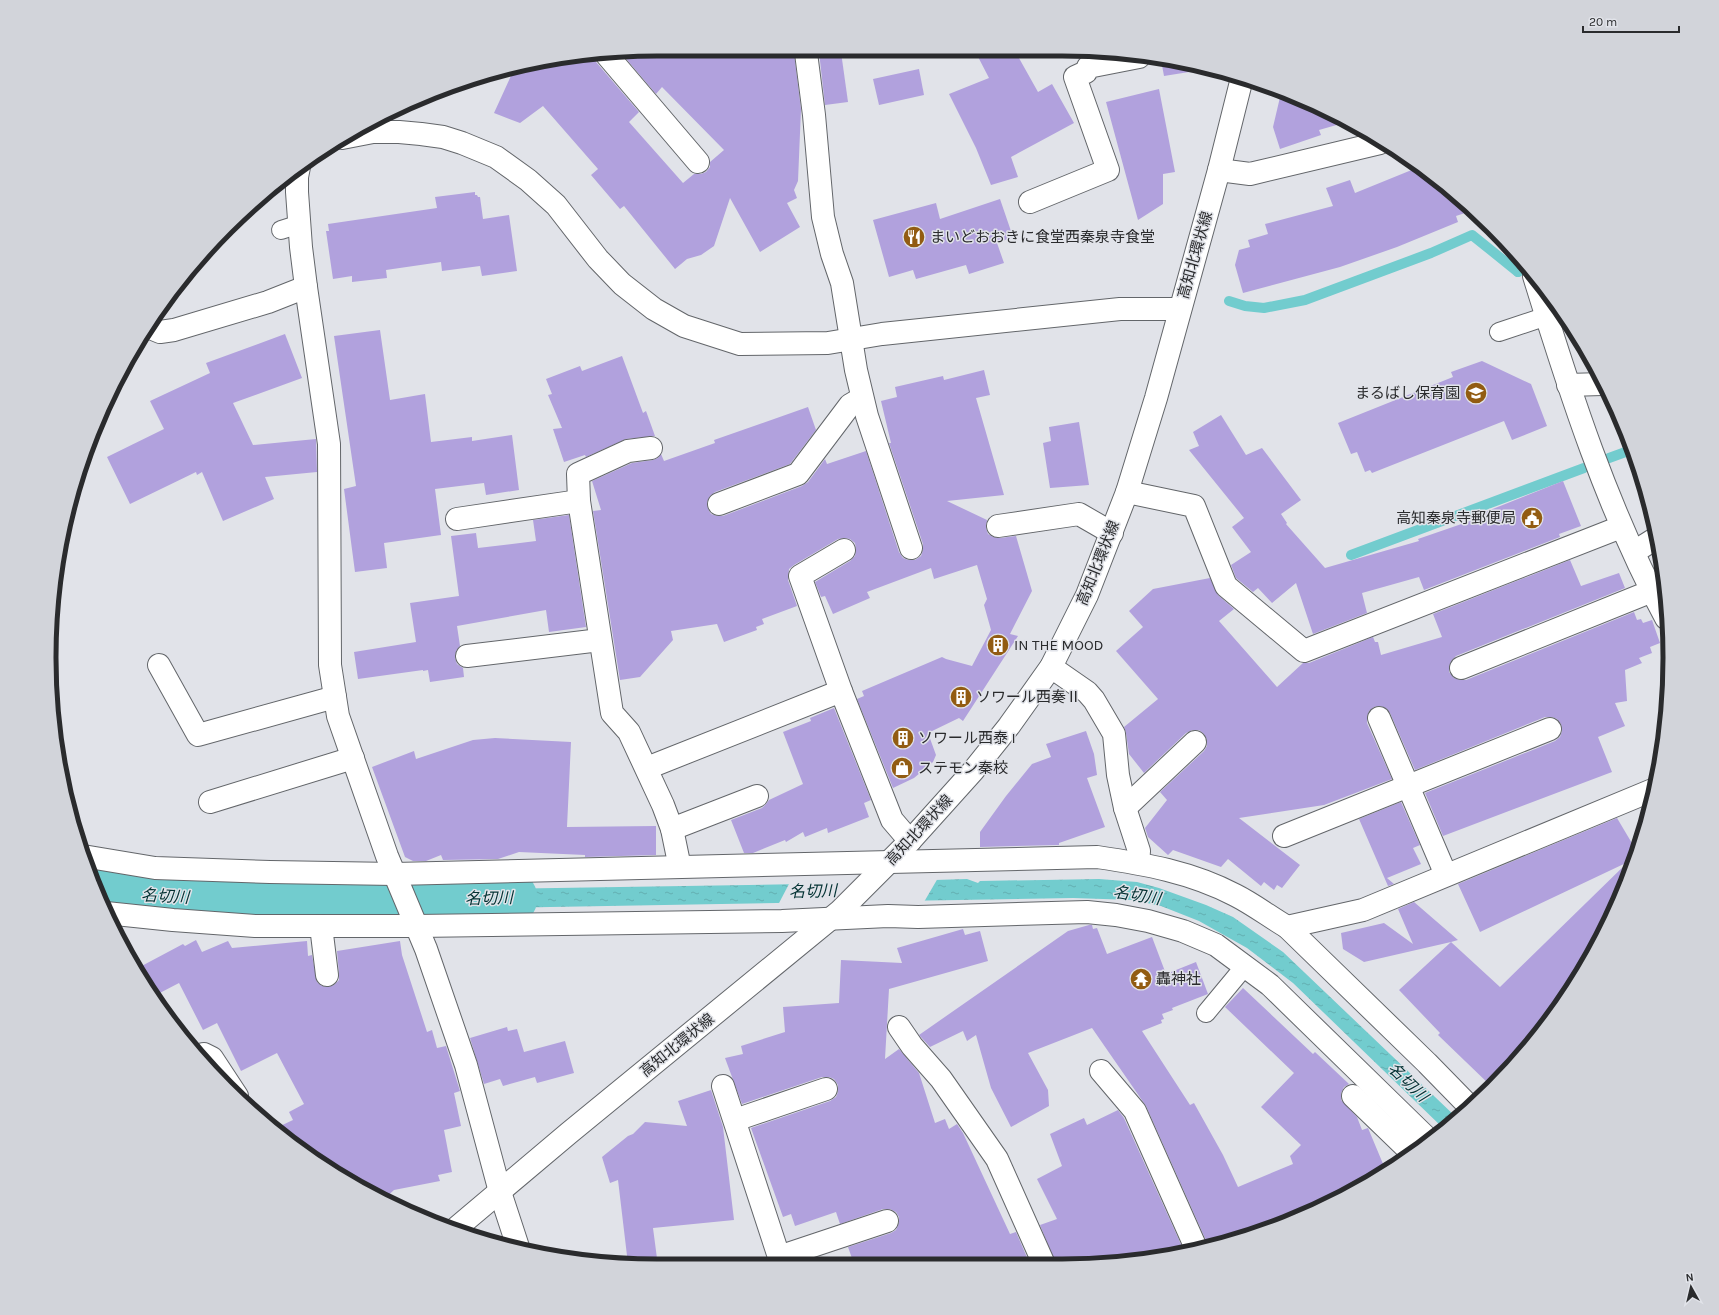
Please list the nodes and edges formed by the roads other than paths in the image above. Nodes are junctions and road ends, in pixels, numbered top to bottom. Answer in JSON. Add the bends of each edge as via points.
{"nodes":[{"id":1,"x":807,"y":56,"type":"edge"},
{"id":2,"x":609,"y":58,"type":"edge"},
{"id":3,"x":1126,"y":60,"type":"edge"},
{"id":4,"x":1241,"y":83,"type":"edge"},
{"id":5,"x":362,"y":134,"type":"edge"},
{"id":6,"x":1374,"y":144,"type":"edge"},
{"id":7,"x":698,"y":162,"type":"dead end"},
{"id":8,"x":1220,"y":170,"type":"junction"},
{"id":9,"x":297,"y":175,"type":"edge"},
{"id":10,"x":1030,"y":202,"type":"dead end"},
{"id":11,"x":306,"y":287,"type":"junction"},
{"id":12,"x":1539,"y":291,"type":"edge"},
{"id":13,"x":1180,"y":309,"type":"junction"},
{"id":14,"x":1547,"y":316,"type":"junction"},
{"id":15,"x":153,"y":329,"type":"edge"},
{"id":16,"x":1500,"y":332,"type":"dead end"},
{"id":17,"x":852,"y":340,"type":"junction"},
{"id":18,"x":1597,"y":384,"type":"edge"},
{"id":19,"x":1568,"y":385,"type":"junction"},
{"id":20,"x":862,"y":398,"type":"junction"},
{"id":21,"x":651,"y":448,"type":"dead end"},
{"id":22,"x":1127,"y":492,"type":"junction"},
{"id":23,"x":579,"y":501,"type":"junction"},
{"id":24,"x":719,"y":504,"type":"dead end"},
{"id":25,"x":457,"y":519,"type":"dead end"},
{"id":26,"x":998,"y":526,"type":"dead end"},
{"id":27,"x":1621,"y":527,"type":"junction"},
{"id":28,"x":1112,"y":533,"type":"junction"},
{"id":29,"x":1651,"y":541,"type":"edge"},
{"id":30,"x":911,"y":548,"type":"dead end"},
{"id":31,"x":844,"y":550,"type":"dead end"},
{"id":32,"x":1634,"y":552,"type":"junction"},
{"id":33,"x":1652,"y":591,"type":"junction"},
{"id":34,"x":1661,"y":608,"type":"edge"},
{"id":35,"x":600,"y":640,"type":"junction"},
{"id":36,"x":467,"y":656,"type":"dead end"},
{"id":37,"x":159,"y":665,"type":"dead end"},
{"id":38,"x":1051,"y":667,"type":"junction"},
{"id":39,"x":1461,"y":668,"type":"dead end"},
{"id":40,"x":841,"y":691,"type":"junction"},
{"id":41,"x":335,"y":697,"type":"junction"},
{"id":42,"x":1379,"y":718,"type":"dead end"},
{"id":43,"x":1550,"y":729,"type":"dead end"},
{"id":44,"x":1195,"y":742,"type":"dead end"},
{"id":45,"x":353,"y":758,"type":"junction"},
{"id":46,"x":647,"y":768,"type":"junction"},
{"id":47,"x":1409,"y":786,"type":"junction"},
{"id":48,"x":1647,"y":792,"type":"edge"},
{"id":49,"x":757,"y":796,"type":"dead end"},
{"id":50,"x":210,"y":802,"type":"dead end"},
{"id":51,"x":1126,"y":808,"type":"junction"},
{"id":52,"x":672,"y":829,"type":"junction"},
{"id":53,"x":1284,"y":836,"type":"dead end"},
{"id":54,"x":910,"y":841,"type":"junction"},
{"id":55,"x":90,"y":857,"type":"edge"},
{"id":56,"x":1138,"y":863,"type":"junction"},
{"id":57,"x":885,"y":866,"type":"junction"},
{"id":58,"x":678,"y":867,"type":"junction"},
{"id":59,"x":1446,"y":875,"type":"junction"},
{"id":60,"x":397,"y":879,"type":"junction"},
{"id":61,"x":113,"y":914,"type":"edge"},
{"id":62,"x":835,"y":915,"type":"junction"},
{"id":63,"x":414,"y":921,"type":"junction"},
{"id":64,"x":320,"y":926,"type":"junction"},
{"id":65,"x":1286,"y":928,"type":"junction"},
{"id":66,"x":1245,"y":966,"type":"junction"},
{"id":67,"x":327,"y":975,"type":"dead end"},
{"id":68,"x":1206,"y":1013,"type":"dead end"},
{"id":69,"x":899,"y":1027,"type":"dead end"},
{"id":70,"x":206,"y":1055,"type":"edge"},
{"id":71,"x":220,"y":1070,"type":"edge"},
{"id":72,"x":1101,"y":1071,"type":"dead end"},
{"id":73,"x":723,"y":1086,"type":"dead end"},
{"id":74,"x":826,"y":1088,"type":"dead end"},
{"id":75,"x":1353,"y":1096,"type":"dead end"},
{"id":76,"x":1466,"y":1103,"type":"edge"},
{"id":77,"x":735,"y":1120,"type":"junction"},
{"id":78,"x":1426,"y":1137,"type":"edge"},
{"id":79,"x":1408,"y":1149,"type":"edge"},
{"id":80,"x":500,"y":1192,"type":"junction"},
{"id":81,"x":887,"y":1221,"type":"dead end"},
{"id":82,"x":460,"y":1225,"type":"edge"},
{"id":83,"x":516,"y":1242,"type":"edge"},
{"id":84,"x":1194,"y":1244,"type":"edge"},
{"id":85,"x":779,"y":1259,"type":"edge"},
{"id":86,"x":785,"y":1259,"type":"edge"},
{"id":87,"x":1043,"y":1259,"type":"edge"}],
"edges":[{"from":1,"to":17,"type":"street","via":[[824,167],[823,217],[842,283]]},
{"from":2,"to":7,"type":"street"},
{"from":3,"to":10,"type":"street","via":[[1088,67],[1086,72],[1075,77],[1108,170]]},
{"from":4,"to":8,"type":"street","name":"高知北環状線"},
{"from":5,"to":17,"type":"street","via":[[398,132],[443,137],[496,157],[556,204],[598,259],[622,284],[654,309],[684,326],[740,344],[828,343]]},
{"from":6,"to":8,"type":"street","via":[[1250,174]]},
{"from":8,"to":13,"type":"street","name":"高知北環状線"},
{"from":9,"to":11,"type":"street","via":[[290,227]]},
{"from":11,"to":15,"type":"street","via":[[268,302],[174,330],[160,332]]},
{"from":11,"to":41,"type":"street","via":[[328,444],[330,665]]},
{"from":12,"to":14,"type":"street"},
{"from":13,"to":17,"type":"street","via":[[1120,309],[882,334]]},
{"from":13,"to":22,"type":"street","name":"高知北環状線"},
{"from":14,"to":16,"type":"lane"},
{"from":14,"to":19,"type":"street"},
{"from":17,"to":20,"type":"street"},
{"from":18,"to":19,"type":"street"},
{"from":19,"to":27,"type":"street"},
{"from":20,"to":24,"type":"street","via":[[850,405],[798,474]]},
{"from":20,"to":30,"type":"street"},
{"from":21,"to":23,"type":"street","via":[[628,452],[578,474]]},
{"from":22,"to":27,"type":"street","via":[[1194,506],[1226,586],[1304,652]]},
{"from":22,"to":28,"type":"street","name":"高知北環状線"},
{"from":23,"to":25,"type":"street"},
{"from":23,"to":35,"type":"street"},
{"from":26,"to":28,"type":"street","via":[[1079,514]]},
{"from":27,"to":32,"type":"street"},
{"from":28,"to":38,"type":"street","name":"高知北環状線","via":[[1087,595]]},
{"from":29,"to":32,"type":"street"},
{"from":31,"to":40,"type":"street","via":[[800,576]]},
{"from":32,"to":33,"type":"street"},
{"from":33,"to":34,"type":"street"},
{"from":33,"to":39,"type":"street"},
{"from":35,"to":36,"type":"street"},
{"from":35,"to":46,"type":"street","via":[[612,713],[629,732]]},
{"from":37,"to":41,"type":"street","via":[[198,735]]},
{"from":38,"to":51,"type":"street","via":[[1087,692],[1114,734],[1118,775]]},
{"from":38,"to":54,"type":"street","name":"高知北環状線","via":[[973,771]]},
{"from":40,"to":46,"type":"street"},
{"from":40,"to":54,"type":"street","via":[[892,820]]},
{"from":41,"to":45,"type":"street","via":[[338,716]]},
{"from":42,"to":47,"type":"street"},
{"from":43,"to":47,"type":"street"},
{"from":44,"to":51,"type":"street"},
{"from":45,"to":50,"type":"street"},
{"from":45,"to":60,"type":"street"},
{"from":46,"to":52,"type":"street"},
{"from":47,"to":53,"type":"street"},
{"from":47,"to":59,"type":"street"},
{"from":48,"to":59,"type":"street"},
{"from":49,"to":52,"type":"street"},
{"from":51,"to":56,"type":"street","via":[[1139,851]]},
{"from":52,"to":58,"type":"street"},
{"from":54,"to":57,"type":"street","name":"高知北環状線"},
{"from":55,"to":60,"type":"street","via":[[155,868]]},
{"from":56,"to":57,"type":"street","via":[[1096,857]]},
{"from":56,"to":65,"type":"street","via":[[1165,868],[1205,881],[1236,895]]},
{"from":57,"to":58,"type":"street"},
{"from":57,"to":62,"type":"street","name":"高知北環状線"},
{"from":58,"to":60,"type":"street"},
{"from":59,"to":65,"type":"street","via":[[1363,910]]},
{"from":60,"to":63,"type":"street"},
{"from":61,"to":64,"type":"street","via":[[255,926]]},
{"from":62,"to":63,"type":"street"},
{"from":62,"to":66,"type":"street","via":[[918,917],[1087,912],[1116,915],[1183,931],[1216,946]]},
{"from":62,"to":80,"type":"street","name":"高知北環状線"},
{"from":63,"to":64,"type":"street"},
{"from":63,"to":80,"type":"street","via":[[466,1065]]},
{"from":64,"to":67,"type":"street"},
{"from":65,"to":76,"type":"street"},
{"from":66,"to":68,"type":"lane"},
{"from":66,"to":78,"type":"street","via":[[1270,985]]},
{"from":69,"to":87,"type":"street","via":[[941,1079],[997,1159]]},
{"from":70,"to":71,"type":"street","via":[[212,1058]]},
{"from":72,"to":84,"type":"street","via":[[1135,1112]]},
{"from":73,"to":77,"type":"street"},
{"from":74,"to":77,"type":"street"},
{"from":75,"to":79,"type":"street"},
{"from":77,"to":85,"type":"street"},
{"from":80,"to":82,"type":"street","name":"高知北環状線"},
{"from":80,"to":83,"type":"street"},
{"from":81,"to":86,"type":"street"}]}
